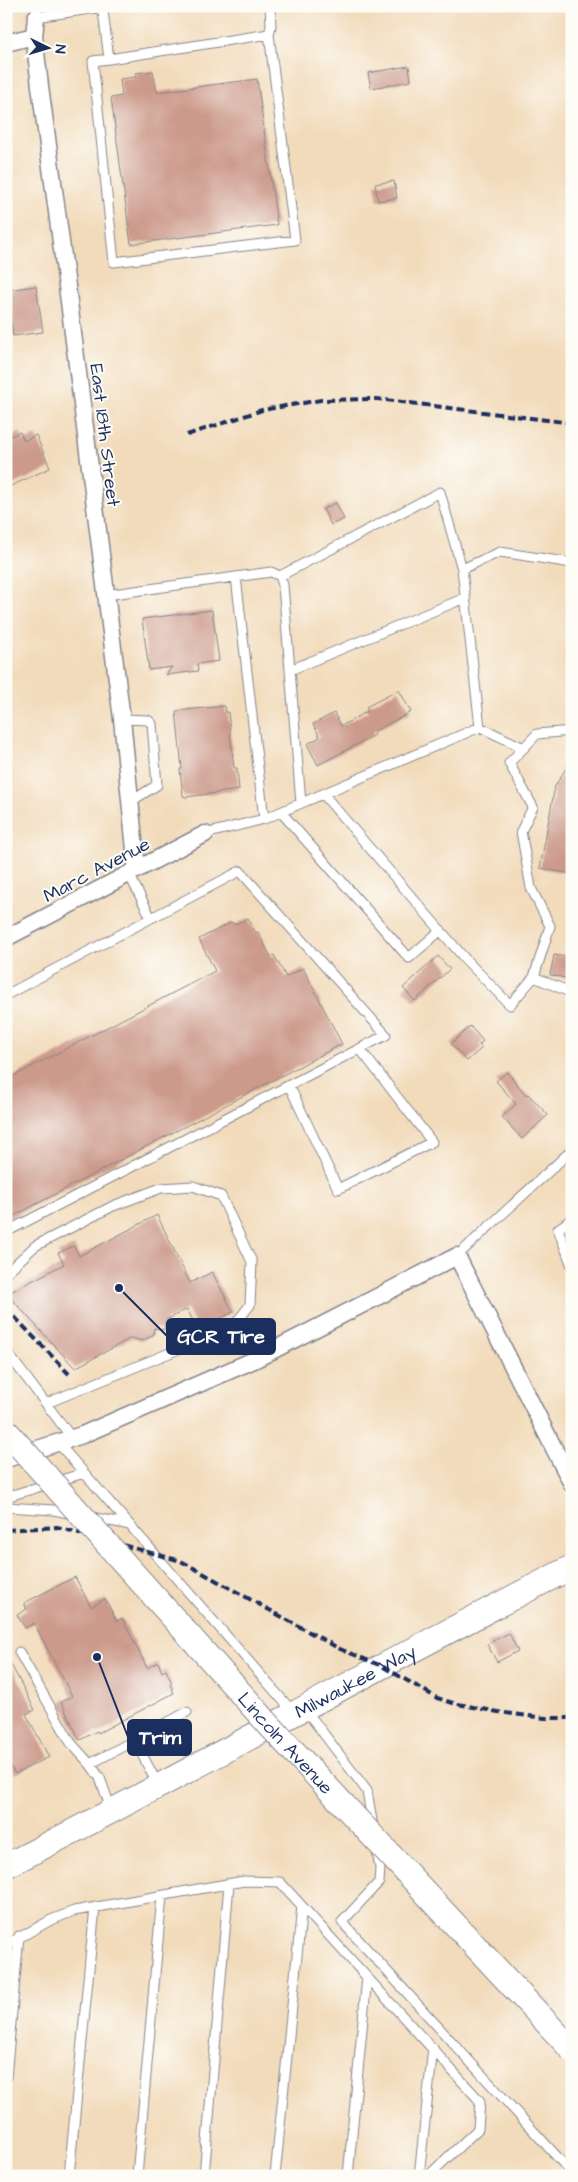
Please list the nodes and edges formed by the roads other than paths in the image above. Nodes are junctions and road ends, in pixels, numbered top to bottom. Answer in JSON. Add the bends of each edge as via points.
{"nodes":[{"id":1,"x":270,"y":6,"type":"edge"},
{"id":2,"x":36,"y":12,"type":"edge"},
{"id":3,"x":269,"y":34,"type":"junction"},
{"id":4,"x":34,"y":36,"type":"junction"},
{"id":5,"x":6,"y":43,"type":"edge"},
{"id":6,"x":109,"y":59,"type":"junction"},
{"id":7,"x":572,"y":563,"type":"edge"},
{"id":8,"x":462,"y":569,"type":"junction"},
{"id":9,"x":280,"y":576,"type":"junction"},
{"id":10,"x":236,"y":577,"type":"junction"},
{"id":11,"x":106,"y":595,"type":"junction"},
{"id":12,"x":465,"y":598,"type":"junction"},
{"id":13,"x":290,"y":670,"type":"junction"},
{"id":14,"x":122,"y":719,"type":"junction"},
{"id":15,"x":480,"y":727,"type":"junction"},
{"id":16,"x":572,"y":731,"type":"edge"},
{"id":17,"x":524,"y":748,"type":"junction"},
{"id":18,"x":323,"y":794,"type":"junction"},
{"id":19,"x":130,"y":802,"type":"junction"},
{"id":20,"x":301,"y":804,"type":"junction"},
{"id":21,"x":280,"y":812,"type":"junction"},
{"id":22,"x":264,"y":819,"type":"junction"},
{"id":23,"x":205,"y":834,"type":"joint"},
{"id":24,"x":133,"y":872,"type":"junction"},
{"id":25,"x":151,"y":918,"type":"junction"},
{"id":26,"x":441,"y":930,"type":"junction"},
{"id":27,"x":6,"y":938,"type":"edge"},
{"id":28,"x":534,"y":976,"type":"junction"},
{"id":29,"x":572,"y":993,"type":"edge"},
{"id":30,"x":6,"y":995,"type":"edge"},
{"id":31,"x":360,"y":1049,"type":"junction"},
{"id":32,"x":289,"y":1085,"type":"junction"},
{"id":33,"x":572,"y":1150,"type":"edge"},
{"id":34,"x":572,"y":1218,"type":"edge"},
{"id":35,"x":6,"y":1232,"type":"edge"},
{"id":36,"x":457,"y":1256,"type":"junction"},
{"id":37,"x":572,"y":1266,"type":"edge"},
{"id":38,"x":6,"y":1274,"type":"edge"},
{"id":39,"x":6,"y":1351,"type":"edge"},
{"id":40,"x":46,"y":1404,"type":"junction"},
{"id":41,"x":6,"y":1431,"type":"edge"},
{"id":42,"x":65,"y":1440,"type":"junction"},
{"id":43,"x":6,"y":1459,"type":"edge"},
{"id":44,"x":84,"y":1473,"type":"junction"},
{"id":45,"x":572,"y":1484,"type":"edge"},
{"id":46,"x":6,"y":1497,"type":"edge"},
{"id":47,"x":6,"y":1507,"type":"edge"},
{"id":48,"x":130,"y":1525,"type":"junction"},
{"id":49,"x":572,"y":1568,"type":"edge"},
{"id":50,"x":19,"y":1652,"type":"dead end"},
{"id":51,"x":299,"y":1710,"type":"junction"},
{"id":52,"x":187,"y":1712,"type":"dead end"},
{"id":53,"x":135,"y":1741,"type":"junction"},
{"id":54,"x":90,"y":1764,"type":"junction"},
{"id":55,"x":159,"y":1787,"type":"junction"},
{"id":56,"x":112,"y":1812,"type":"junction"},
{"id":57,"x":6,"y":1866,"type":"edge"},
{"id":58,"x":229,"y":1884,"type":"junction"},
{"id":59,"x":162,"y":1896,"type":"junction"},
{"id":60,"x":302,"y":1906,"type":"junction"},
{"id":61,"x":96,"y":1907,"type":"junction"},
{"id":62,"x":20,"y":1936,"type":"junction"},
{"id":63,"x":6,"y":1945,"type":"edge"},
{"id":64,"x":367,"y":1977,"type":"junction"},
{"id":65,"x":433,"y":2048,"type":"junction"},
{"id":66,"x":572,"y":2050,"type":"edge"},
{"id":67,"x":6,"y":2077,"type":"edge"},
{"id":68,"x":572,"y":2173,"type":"edge"},
{"id":69,"x":70,"y":2176,"type":"edge"},
{"id":70,"x":137,"y":2176,"type":"edge"},
{"id":71,"x":204,"y":2176,"type":"edge"},
{"id":72,"x":275,"y":2176,"type":"edge"},
{"id":73,"x":348,"y":2176,"type":"edge"},
{"id":74,"x":419,"y":2176,"type":"edge"},
{"id":75,"x":428,"y":2176,"type":"edge"}],
"edges":[{"from":1,"to":3,"type":"lane"},
{"from":2,"to":4,"type":"street","name":"East 18th Street"},
{"from":2,"to":6,"type":"lane","via":[[97,8],[103,11]]},
{"from":3,"to":6,"type":"lane"},
{"from":3,"to":6,"type":"lane","via":[[295,240],[114,262],[93,61]]},
{"from":4,"to":5,"type":"street"},
{"from":4,"to":11,"type":"street","name":"East 18th Street"},
{"from":7,"to":8,"type":"lane","via":[[500,552]]},
{"from":8,"to":9,"type":"lane","via":[[440,492]]},
{"from":8,"to":12,"type":"lane"},
{"from":9,"to":10,"type":"lane","via":[[271,572]]},
{"from":9,"to":13,"type":"lane"},
{"from":10,"to":11,"type":"lane"},
{"from":10,"to":22,"type":"lane"},
{"from":11,"to":14,"type":"street","name":"East 18th Street"},
{"from":12,"to":13,"type":"lane"},
{"from":12,"to":15,"type":"lane"},
{"from":13,"to":20,"type":"lane"},
{"from":14,"to":19,"type":"street","name":"East 18th Street"},
{"from":14,"to":19,"type":"lane","via":[[151,721],[157,785]]},
{"from":15,"to":17,"type":"lane"},
{"from":15,"to":18,"type":"lane"},
{"from":16,"to":17,"type":"lane","via":[[537,734]]},
{"from":17,"to":28,"type":"lane","via":[[508,763],[533,807],[521,831],[531,888],[550,926]]},
{"from":18,"to":20,"type":"lane"},
{"from":18,"to":26,"type":"lane"},
{"from":19,"to":24,"type":"street","name":"East 18th Street"},
{"from":20,"to":21,"type":"lane"},
{"from":21,"to":22,"type":"lane"},
{"from":21,"to":26,"type":"lane","via":[[410,958]]},
{"from":22,"to":23,"type":"lane"},
{"from":23,"to":24,"type":"street","name":"Marc Avenue"},
{"from":24,"to":25,"type":"lane"},
{"from":24,"to":27,"type":"street","name":"Marc Avenue"},
{"from":25,"to":30,"type":"lane"},
{"from":25,"to":31,"type":"lane","via":[[240,871],[386,1036]]},
{"from":26,"to":28,"type":"lane","via":[[510,1005]]},
{"from":28,"to":29,"type":"lane"},
{"from":31,"to":32,"type":"lane"},
{"from":31,"to":32,"type":"lane","via":[[432,1142],[338,1190]]},
{"from":32,"to":35,"type":"lane"},
{"from":33,"to":36,"type":"lane"},
{"from":34,"to":37,"type":"lane","via":[[558,1229]]},
{"from":36,"to":42,"type":"street","via":[[254,1360]]},
{"from":36,"to":45,"type":"street"},
{"from":38,"to":40,"type":"lane","via":[[35,1246],[113,1206],[160,1188],[185,1186],[221,1196],[252,1262],[250,1305],[233,1326]]},
{"from":39,"to":40,"type":"lane"},
{"from":40,"to":42,"type":"lane"},
{"from":41,"to":66,"type":"street","name":"Lincoln Avenue","bridge":true,"via":[[271,1727]]},
{"from":42,"to":43,"type":"street"},
{"from":42,"to":44,"type":"lane"},
{"from":44,"to":46,"type":"lane"},
{"from":44,"to":48,"type":"lane"},
{"from":47,"to":48,"type":"lane","via":[[54,1510]]},
{"from":48,"to":51,"type":"lane"},
{"from":49,"to":51,"type":"street","name":"Milwaukee Way"},
{"from":50,"to":54,"type":"lane","via":[[72,1743]]},
{"from":51,"to":55,"type":"street","name":"Milwaukee Way"},
{"from":51,"to":68,"type":"lane","via":[[367,1791],[380,1868],[379,1882],[342,1922]]},
{"from":52,"to":53,"type":"lane"},
{"from":53,"to":54,"type":"lane"},
{"from":53,"to":55,"type":"lane"},
{"from":54,"to":56,"type":"lane","via":[[100,1778]]},
{"from":55,"to":56,"type":"street","name":"Milwaukee Way"},
{"from":56,"to":57,"type":"street","name":"Milwaukee Way"},
{"from":58,"to":59,"type":"lane"},
{"from":58,"to":60,"type":"lane","via":[[280,1882]]},
{"from":58,"to":71,"type":"lane"},
{"from":59,"to":61,"type":"lane"},
{"from":59,"to":70,"type":"lane"},
{"from":60,"to":64,"type":"lane"},
{"from":60,"to":72,"type":"lane"},
{"from":61,"to":62,"type":"lane","via":[[74,1911]]},
{"from":61,"to":69,"type":"lane"},
{"from":62,"to":63,"type":"lane"},
{"from":62,"to":67,"type":"lane"},
{"from":64,"to":65,"type":"lane"},
{"from":64,"to":73,"type":"lane"},
{"from":65,"to":74,"type":"lane"},
{"from":65,"to":75,"type":"lane","via":[[477,2097],[481,2106],[478,2129]]}]}
